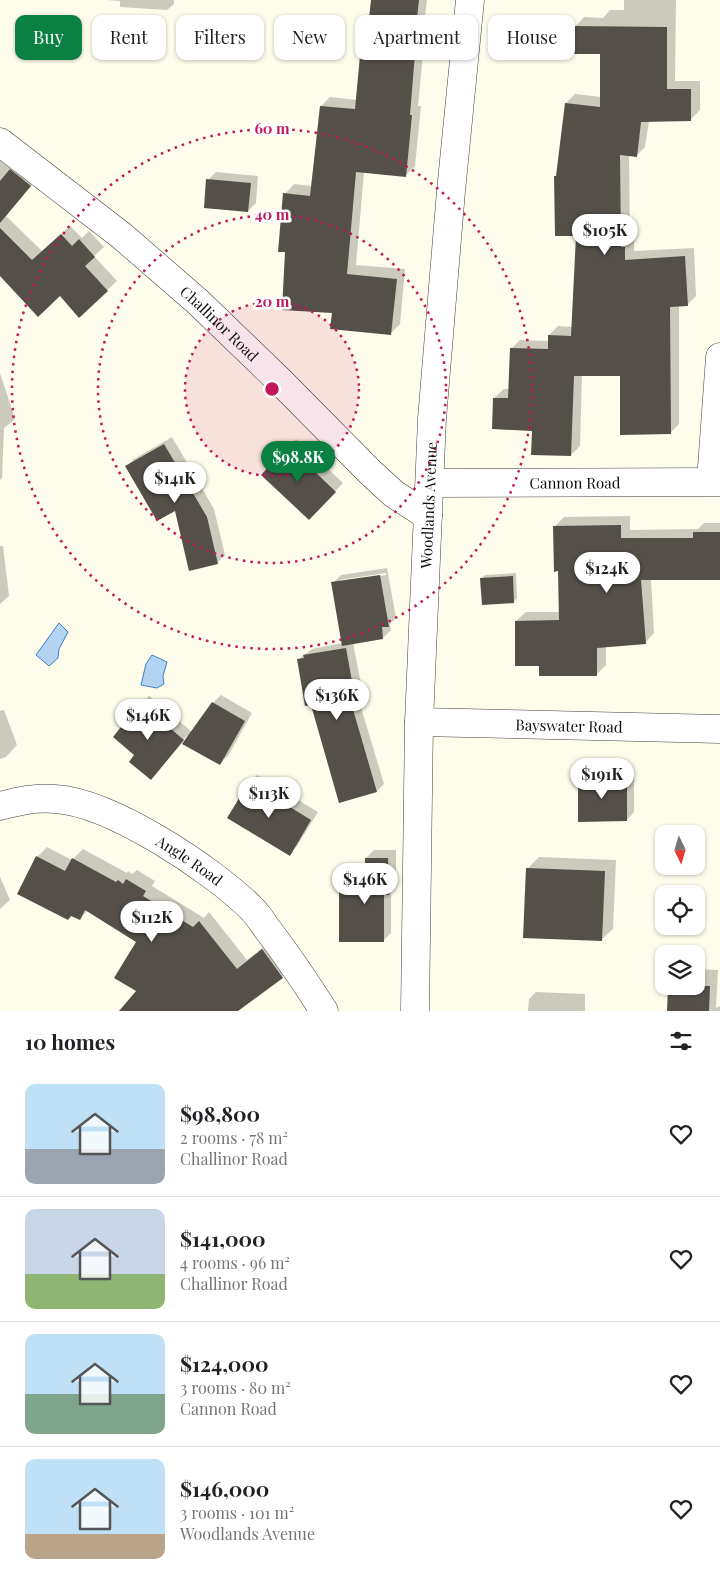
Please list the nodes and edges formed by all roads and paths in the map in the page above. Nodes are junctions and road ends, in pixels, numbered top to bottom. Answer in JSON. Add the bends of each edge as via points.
{"nodes":[{"id":1,"x":470,"y":0,"type":"edge"},
{"id":2,"x":0,"y":142,"type":"edge"},
{"id":3,"x":720,"y":357,"type":"edge"},
{"id":4,"x":716,"y":482,"type":"edge"},
{"id":5,"x":430,"y":483,"type":"junction"},
{"id":6,"x":428,"y":516,"type":"junction"},
{"id":7,"x":418,"y":722,"type":"junction"},
{"id":8,"x":720,"y":729,"type":"edge"},
{"id":9,"x":0,"y":806,"type":"edge"},
{"id":10,"x":324,"y":1011,"type":"edge"},
{"id":11,"x":415,"y":1011,"type":"edge"}],
"edges":[{"from":1,"to":5,"type":"street","name":"Woodlands Avenue","via":[[432,418]]},
{"from":2,"to":6,"type":"street","name":"Challinor Road","via":[[122,236],[198,302],[370,472],[394,494]]},
{"from":3,"to":4,"type":"street"},
{"from":4,"to":5,"type":"street","name":"Cannon Road"},
{"from":5,"to":6,"type":"street","name":"Woodlands Avenue"},
{"from":6,"to":7,"type":"street","name":"Woodlands Avenue"},
{"from":7,"to":8,"type":"street","name":"Bayswater Road"},
{"from":7,"to":11,"type":"street","name":"Woodlands Avenue"},
{"from":9,"to":10,"type":"street","name":"Angle Road","via":[[24,799],[56,799],[87,806],[132,825],[210,872],[252,910],[283,949]]}]}
